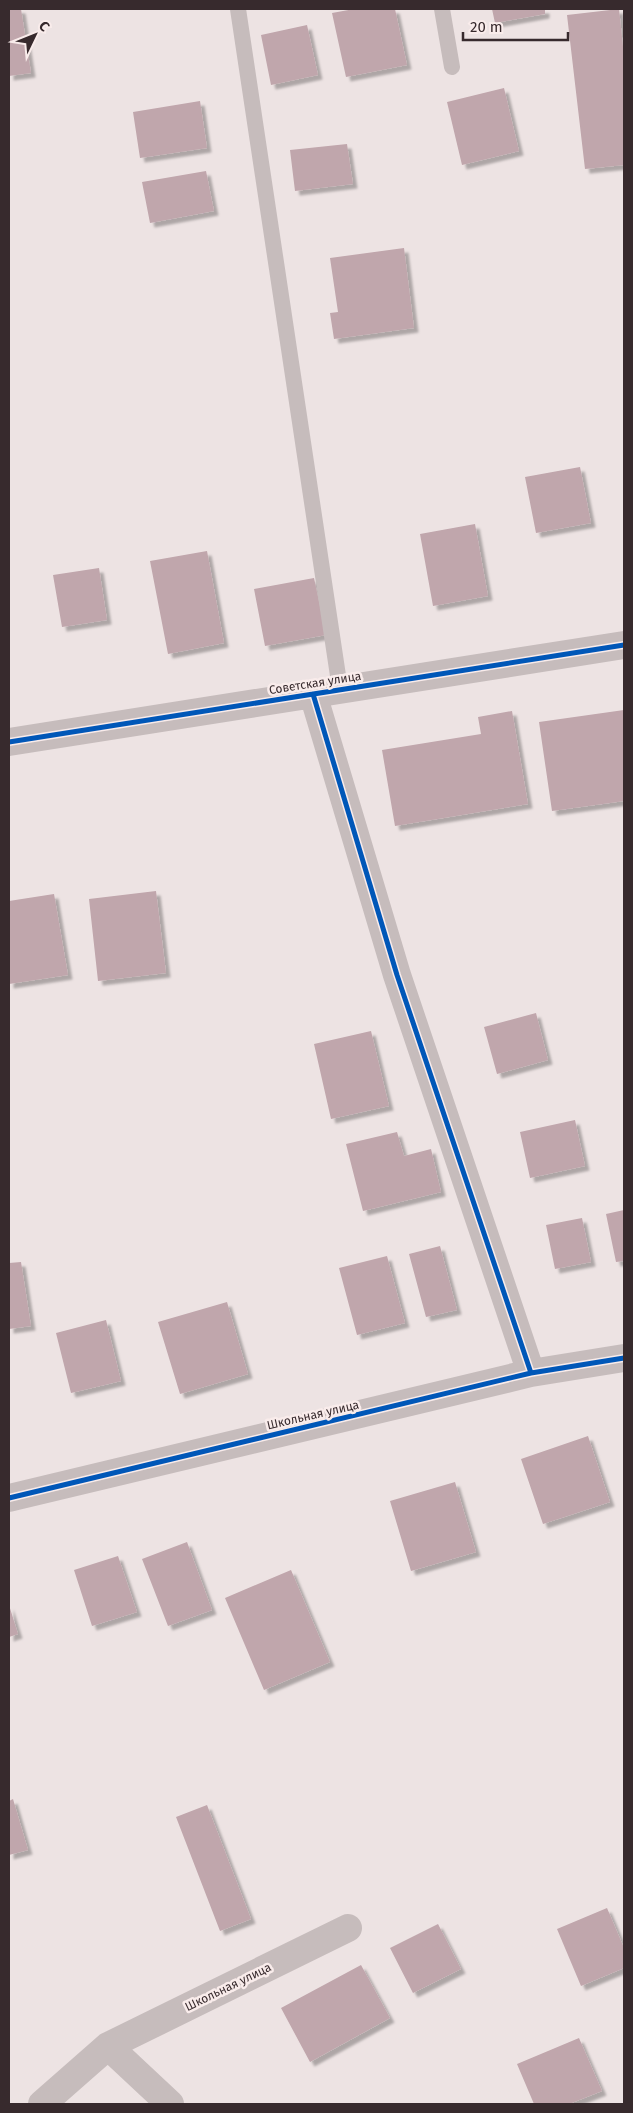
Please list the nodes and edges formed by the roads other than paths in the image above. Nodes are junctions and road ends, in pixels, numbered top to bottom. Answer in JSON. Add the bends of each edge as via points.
{"nodes":[{"id":1,"x":238,"y":9,"type":"edge"},
{"id":2,"x":442,"y":9,"type":"edge"},
{"id":3,"x":452,"y":67,"type":"dead end"},
{"id":4,"x":624,"y":645,"type":"edge"},
{"id":5,"x":340,"y":689,"type":"junction"},
{"id":6,"x":313,"y":694,"type":"junction"},
{"id":7,"x":9,"y":742,"type":"edge"},
{"id":8,"x":624,"y":1358,"type":"edge"},
{"id":9,"x":531,"y":1373,"type":"junction"},
{"id":10,"x":9,"y":1498,"type":"edge"},
{"id":11,"x":348,"y":1928,"type":"dead end"},
{"id":12,"x":108,"y":2046,"type":"junction"},
{"id":13,"x":42,"y":2104,"type":"edge"},
{"id":14,"x":170,"y":2104,"type":"edge"}],
"edges":[{"from":1,"to":5,"type":"lane"},
{"from":2,"to":3,"type":"lane"},
{"from":4,"to":5,"type":"street","name":"Советская улица"},
{"from":5,"to":6,"type":"street","name":"Советская улица"},
{"from":6,"to":7,"type":"street","name":"Советская улица"},
{"from":6,"to":9,"type":"street","via":[[397,975]]},
{"from":8,"to":9,"type":"street","name":"Школьная улица"},
{"from":9,"to":10,"type":"street","name":"Школьная улица"},
{"from":11,"to":12,"type":"street","name":"Школьная улица"},
{"from":12,"to":13,"type":"street","name":"Школьная улица"},
{"from":12,"to":14,"type":"street"}]}
